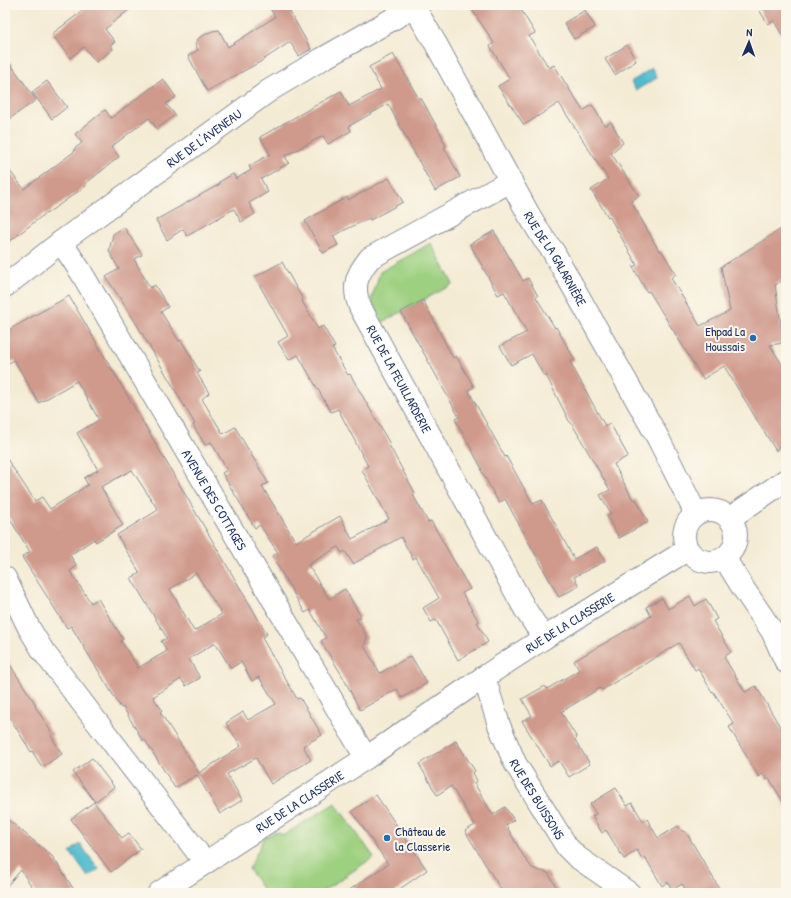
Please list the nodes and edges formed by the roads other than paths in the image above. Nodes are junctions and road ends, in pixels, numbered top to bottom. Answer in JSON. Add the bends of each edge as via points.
{"nodes":[{"id":1,"x":413,"y":6,"type":"edge"},
{"id":2,"x":511,"y":181,"type":"junction"},
{"id":3,"x":61,"y":242,"type":"junction"},
{"id":4,"x":5,"y":286,"type":"edge"},
{"id":5,"x":786,"y":480,"type":"edge"},
{"id":6,"x":696,"y":514,"type":"junction"},
{"id":7,"x":730,"y":518,"type":"junction"},
{"id":8,"x":687,"y":550,"type":"junction"},
{"id":9,"x":725,"y":558,"type":"junction"},
{"id":10,"x":5,"y":578,"type":"edge"},
{"id":11,"x":544,"y":638,"type":"junction"},
{"id":12,"x":786,"y":662,"type":"edge"},
{"id":13,"x":484,"y":677,"type":"junction"},
{"id":14,"x":366,"y":758,"type":"junction"},
{"id":15,"x":204,"y":862,"type":"junction"},
{"id":16,"x":159,"y":893,"type":"edge"},
{"id":17,"x":628,"y":893,"type":"edge"}],
"edges":[{"from":1,"to":2,"type":"street","name":"RUE DE LA GALARNIÈRE"},
{"from":1,"to":3,"type":"street","name":"RUE DE L'AVENEAU","via":[[270,90]]},
{"from":2,"to":6,"type":"street","name":"RUE DE LA GALARNIÈRE","via":[[543,238],[554,251],[658,438]]},
{"from":2,"to":11,"type":"street","name":"RUE DE LA FEUILLARDERIE","via":[[370,258],[356,280],[356,296],[525,609]]},
{"from":3,"to":4,"type":"street","name":"RUE DE L'AVENEAU"},
{"from":3,"to":14,"type":"street","name":"AVENUE DES COTTAGES"},
{"from":5,"to":7,"type":"street"},
{"from":6,"to":7,"type":"street","via":[[705,510],[715,510]]},
{"from":6,"to":8,"type":"street","via":[[688,521],[684,531]]},
{"from":7,"to":9,"type":"street","via":[[736,530],[736,541],[733,551]]},
{"from":8,"to":9,"type":"street","via":[[696,559],[706,563]]},
{"from":8,"to":11,"type":"street","name":"RUE DE LA CLASSERIE"},
{"from":9,"to":12,"type":"street","via":[[772,631]]},
{"from":10,"to":15,"type":"street","via":[[28,628],[43,651]]},
{"from":11,"to":13,"type":"street","name":"RUE DE LA CLASSERIE"},
{"from":13,"to":14,"type":"street","name":"RUE DE LA CLASSERIE"},
{"from":13,"to":17,"type":"street","name":"RUE DES BUISSONS","via":[[499,725],[515,763],[567,847]]},
{"from":14,"to":15,"type":"street","name":"RUE DE LA CLASSERIE"},
{"from":15,"to":16,"type":"street","name":"RUE DE LA CLASSERIE"}]}
